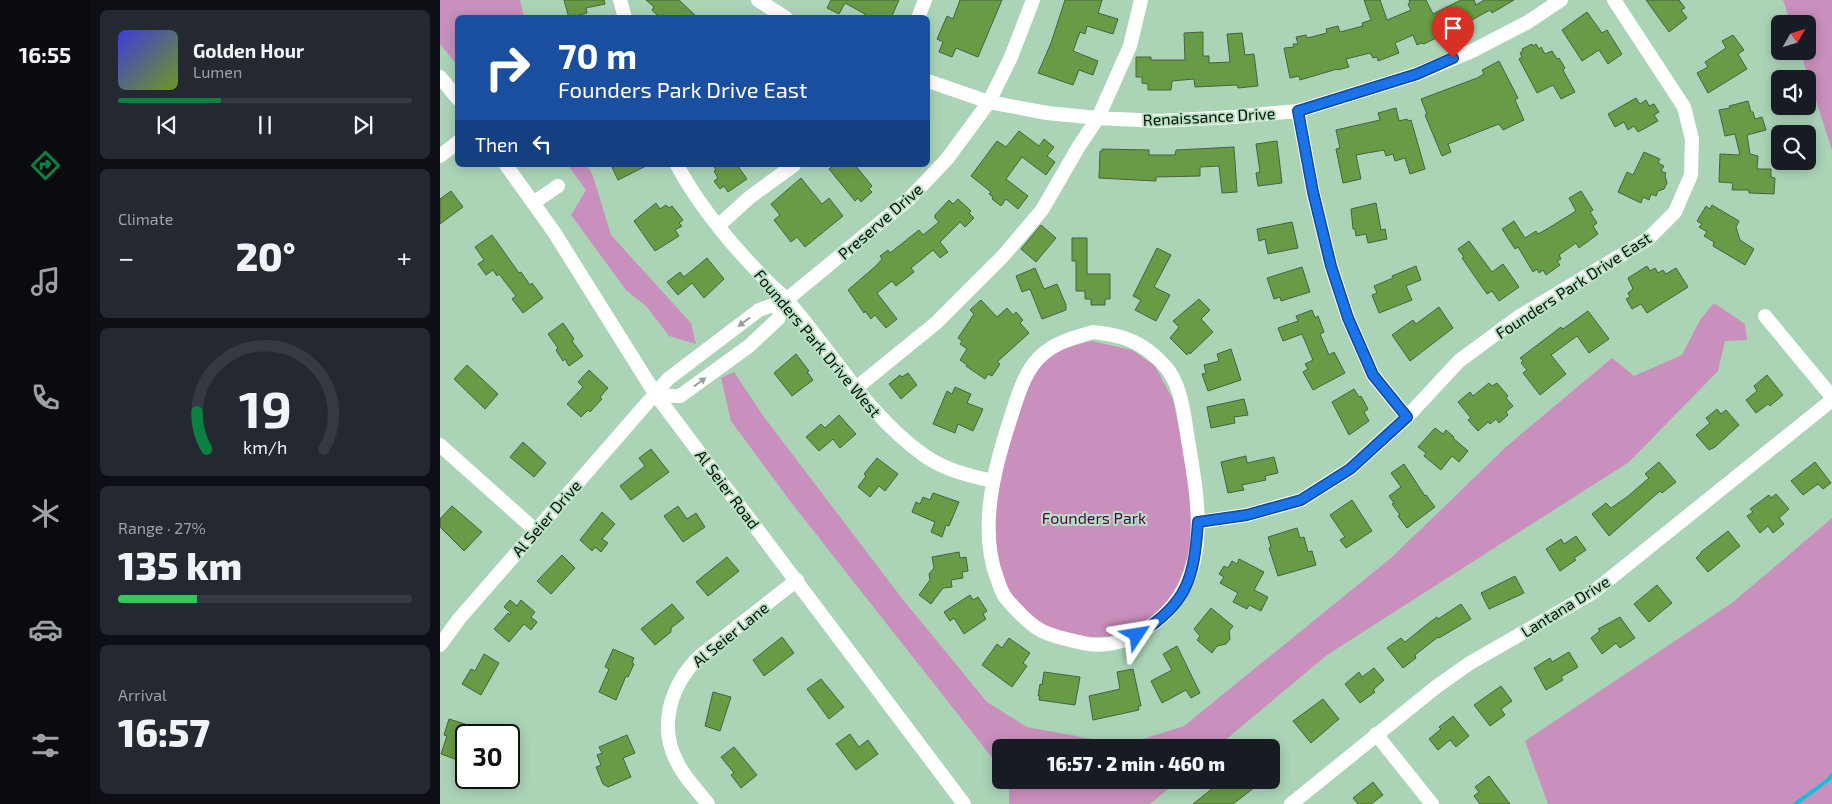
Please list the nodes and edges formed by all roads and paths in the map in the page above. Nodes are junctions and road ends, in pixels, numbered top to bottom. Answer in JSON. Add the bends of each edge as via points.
{"nodes":[{"id":1,"x":620,"y":0,"type":"edge"},
{"id":2,"x":758,"y":0,"type":"edge"},
{"id":3,"x":925,"y":0,"type":"edge"},
{"id":4,"x":1033,"y":0,"type":"edge"},
{"id":5,"x":1141,"y":0,"type":"edge"},
{"id":6,"x":1561,"y":0,"type":"edge"},
{"id":7,"x":1614,"y":0,"type":"edge"},
{"id":8,"x":624,"y":15,"type":"edge"},
{"id":9,"x":781,"y":15,"type":"edge"},
{"id":10,"x":919,"y":15,"type":"edge"},
{"id":11,"x":440,"y":76,"type":"edge"},
{"id":12,"x":930,"y":82,"type":"edge"},
{"id":13,"x":455,"y":95,"type":"edge"},
{"id":14,"x":989,"y":102,"type":"junction"},
{"id":15,"x":1298,"y":111,"type":"junction"},
{"id":16,"x":1098,"y":118,"type":"junction"},
{"id":17,"x":455,"y":144,"type":"edge"},
{"id":18,"x":440,"y":156,"type":"edge"},
{"id":19,"x":507,"y":167,"type":"edge"},
{"id":20,"x":678,"y":167,"type":"edge"},
{"id":21,"x":791,"y":167,"type":"edge"},
{"id":22,"x":558,"y":186,"type":"dead end"},
{"id":23,"x":533,"y":203,"type":"junction"},
{"id":24,"x":718,"y":226,"type":"junction"},
{"id":25,"x":786,"y":300,"type":"junction"},
{"id":26,"x":1765,"y":316,"type":"dead end"},
{"id":27,"x":856,"y":388,"type":"junction"},
{"id":28,"x":656,"y":395,"type":"junction"},
{"id":29,"x":1832,"y":399,"type":"edge"},
{"id":30,"x":1407,"y":417,"type":"junction"},
{"id":31,"x":440,"y":445,"type":"edge"},
{"id":32,"x":993,"y":481,"type":"junction"},
{"id":33,"x":1198,"y":522,"type":"junction"},
{"id":34,"x":536,"y":530,"type":"junction"},
{"id":35,"x":797,"y":580,"type":"junction"},
{"id":36,"x":440,"y":645,"type":"edge"},
{"id":37,"x":1376,"y":734,"type":"junction"},
{"id":38,"x":708,"y":804,"type":"edge"},
{"id":39,"x":964,"y":804,"type":"edge"},
{"id":40,"x":1291,"y":804,"type":"edge"},
{"id":41,"x":1432,"y":804,"type":"edge"}],
"edges":[{"from":1,"to":8,"type":"street"},
{"from":2,"to":9,"type":"street"},
{"from":3,"to":10,"type":"street"},
{"from":4,"to":14,"type":"street","name":"Preserve Drive"},
{"from":5,"to":16,"type":"street","via":[[1130,46]]},
{"from":6,"to":15,"type":"street","name":"Renaissance Drive","via":[[1528,22],[1472,51],[1417,74]]},
{"from":7,"to":30,"type":"street","name":"Founders Park Drive East","via":[[1684,107],[1692,139],[1691,175],[1675,212],[1648,239],[1520,316],[1459,362]]},
{"from":11,"to":13,"type":"street"},
{"from":12,"to":14,"type":"street","name":"Renaissance Drive"},
{"from":14,"to":16,"type":"street","name":"Renaissance Drive"},
{"from":14,"to":25,"type":"street","name":"Preserve Drive","via":[[947,159],[909,199]]},
{"from":15,"to":16,"type":"street","name":"Renaissance Drive","via":[[1158,121]]},
{"from":15,"to":30,"type":"street","via":[[1313,192],[1348,318],[1373,375]]},
{"from":16,"to":27,"type":"street","via":[[1042,210],[1003,256],[936,324]]},
{"from":17,"to":18,"type":"street"},
{"from":19,"to":23,"type":"street","name":"Al Seier Road"},
{"from":20,"to":24,"type":"street","name":"Founders Park Drive West","via":[[696,198]]},
{"from":21,"to":24,"type":"street","via":[[750,196]]},
{"from":22,"to":23,"type":"street"},
{"from":23,"to":28,"type":"street","name":"Al Seier Road"},
{"from":24,"to":25,"type":"street","name":"Founders Park Drive West"},
{"from":25,"to":27,"type":"street","name":"Founders Park Drive West"},
{"from":25,"to":28,"type":"street","name":"Preserve Drive","one_way":true,"via":[[759,310],[668,379]]},
{"from":28,"to":25,"type":"street","name":"Preserve Drive","one_way":true,"via":[[680,396],[749,346],[778,319]]},
{"from":26,"to":29,"type":"street"},
{"from":27,"to":32,"type":"street","name":"Founders Park Drive West","via":[[891,429],[927,457],[962,473]]},
{"from":28,"to":34,"type":"street","name":"Al Seier Drive"},
{"from":28,"to":35,"type":"street","name":"Al Seier Road"},
{"from":29,"to":37,"type":"street","name":"Lantana Drive","via":[[1592,593],[1470,662]]},
{"from":30,"to":33,"type":"street","name":"Founders Park Drive East","via":[[1350,469],[1301,500],[1247,515]]},
{"from":31,"to":34,"type":"street"},
{"from":32,"to":33,"type":"street","via":[[991,561],[1004,595],[1018,612],[1042,631],[1089,644],[1104,645],[1137,635],[1169,612],[1191,577]]},
{"from":32,"to":33,"type":"street","via":[[1019,392],[1042,354],[1073,337],[1093,332],[1114,334],[1135,341],[1149,352],[1166,366],[1174,383],[1181,401]]},
{"from":34,"to":36,"type":"street","name":"Al Seier Drive"},
{"from":35,"to":38,"type":"street","name":"Al Seier Lane","via":[[687,668],[671,699],[668,732],[672,749],[678,764]]},
{"from":35,"to":39,"type":"street","name":"Al Seier Road"},
{"from":37,"to":40,"type":"street","name":"Lantana Drive"},
{"from":37,"to":41,"type":"street"}]}
